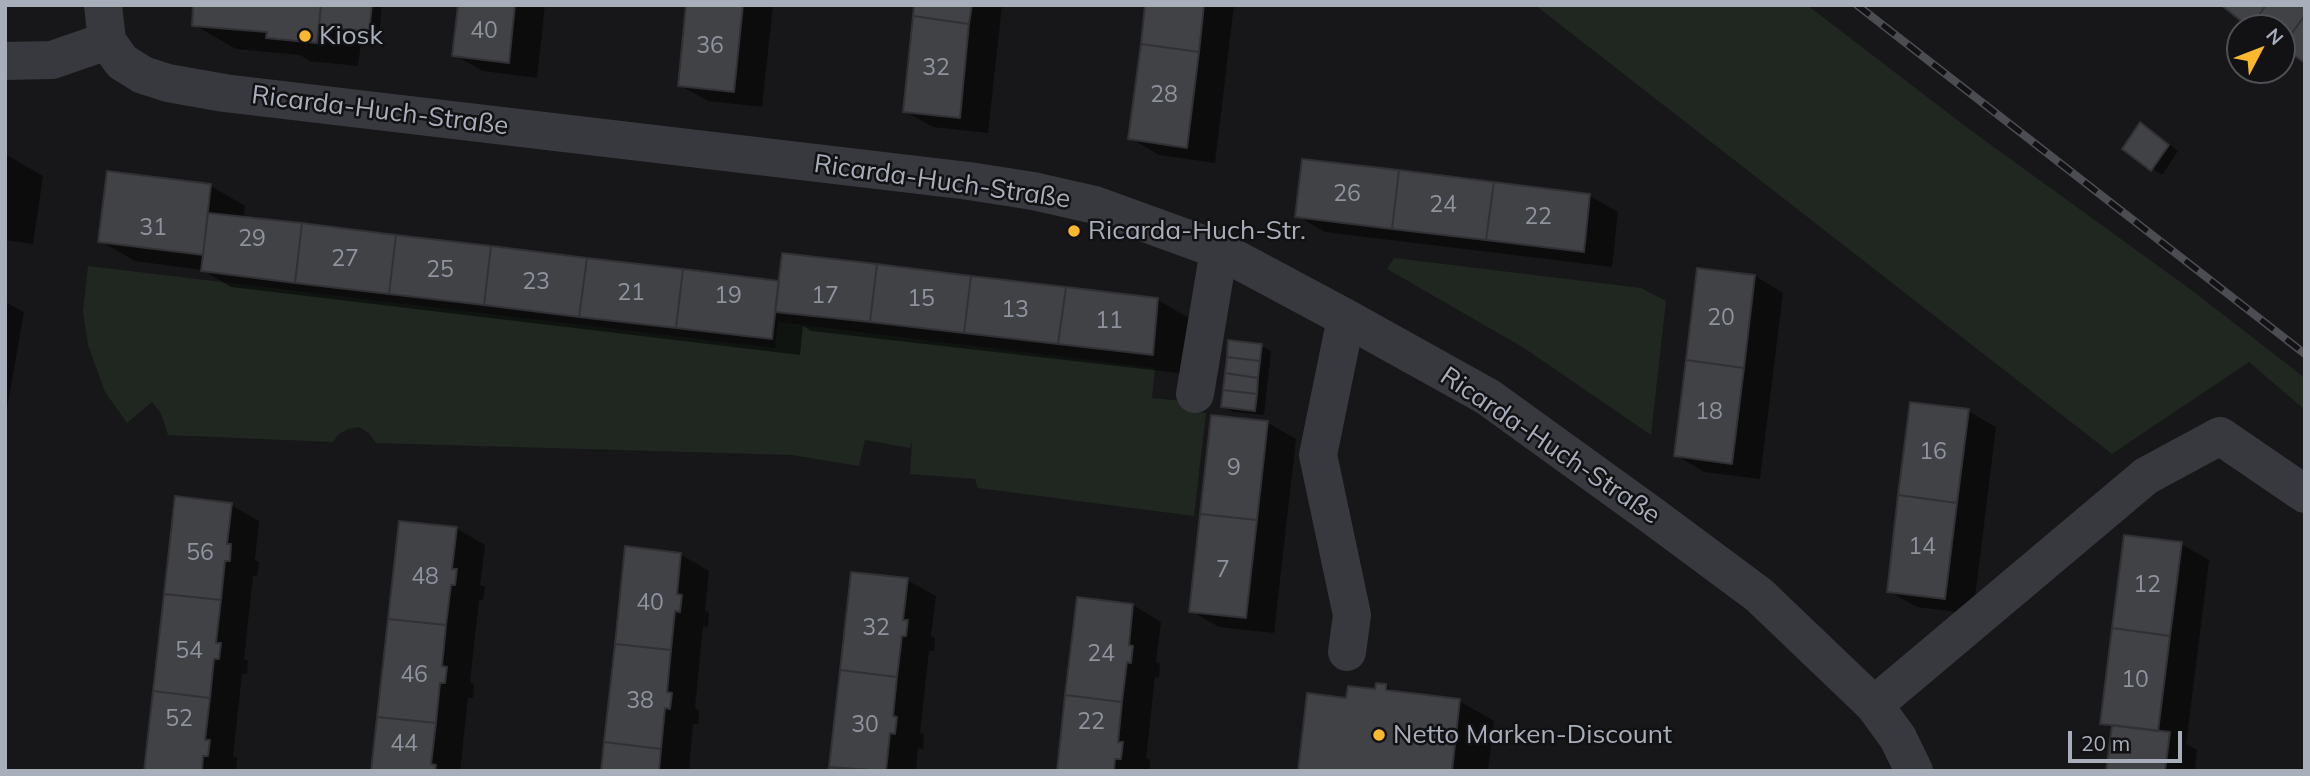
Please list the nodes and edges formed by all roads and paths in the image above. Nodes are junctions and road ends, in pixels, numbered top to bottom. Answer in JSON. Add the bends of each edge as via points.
{"nodes":[{"id":1,"x":105,"y":23,"type":"edge"},
{"id":2,"x":5,"y":61,"type":"edge"},
{"id":3,"x":1219,"y":250,"type":"junction"},
{"id":4,"x":1346,"y":318,"type":"junction"},
{"id":5,"x":1195,"y":394,"type":"dead end"},
{"id":6,"x":2305,"y":494,"type":"edge"},
{"id":7,"x":1348,"y":652,"type":"dead end"},
{"id":8,"x":1874,"y":705,"type":"junction"},
{"id":9,"x":1914,"y":771,"type":"edge"}],
"edges":[{"from":1,"to":2,"type":"street","name":"Ricarda-Huch-Straße","via":[[52,60]]},
{"from":1,"to":3,"type":"street","name":"Ricarda-Huch-Straße","via":[[122,62],[169,83],[1033,191],[1095,205]]},
{"from":3,"to":4,"type":"street","name":"Ricarda-Huch-Straße"},
{"from":3,"to":5,"type":"street"},
{"from":4,"to":7,"type":"street","via":[[1318,454],[1352,615]]},
{"from":4,"to":8,"type":"street","name":"Ricarda-Huch-Straße","via":[[1488,397],[1654,517],[1759,595]]},
{"from":6,"to":8,"type":"street","via":[[2220,436],[2147,476]]},
{"from":8,"to":9,"type":"street","name":"Ricarda-Huch-Straße"}]}
